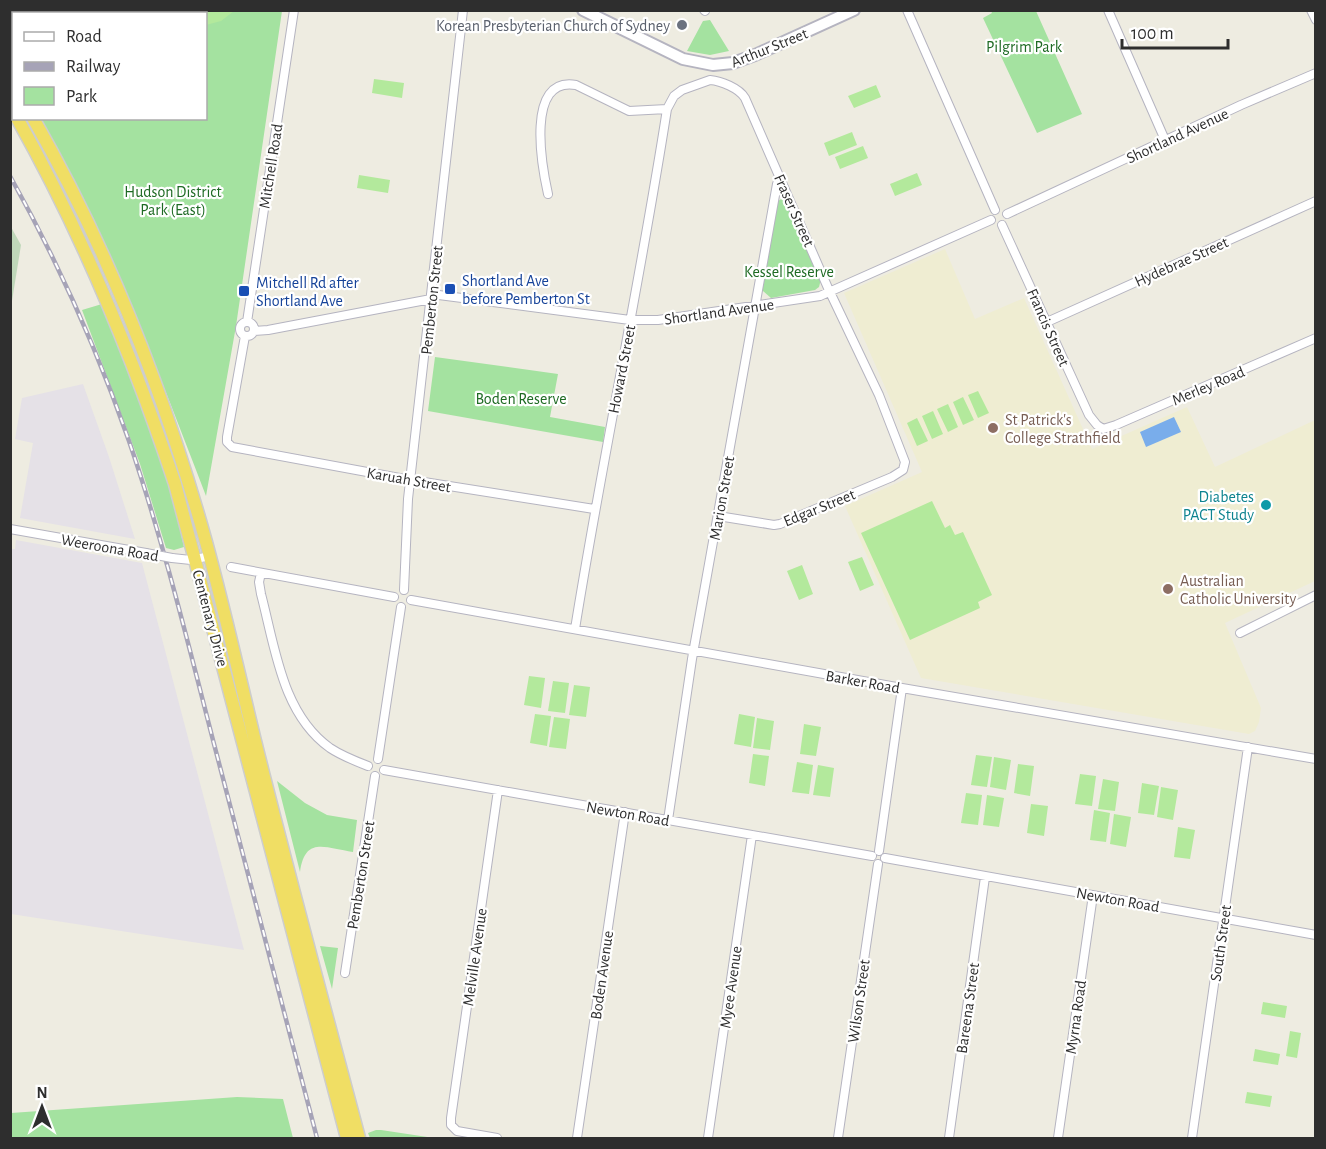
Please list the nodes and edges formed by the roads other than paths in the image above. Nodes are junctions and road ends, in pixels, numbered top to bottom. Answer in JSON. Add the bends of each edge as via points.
{"nodes":[{"id":1,"x":294,"y":10,"type":"edge"},
{"id":2,"x":463,"y":10,"type":"edge"},
{"id":3,"x":583,"y":10,"type":"edge"},
{"id":4,"x":854,"y":10,"type":"edge"},
{"id":5,"x":907,"y":10,"type":"edge"},
{"id":6,"x":1108,"y":10,"type":"edge"},
{"id":7,"x":1311,"y":10,"type":"edge"},
{"id":8,"x":1316,"y":20,"type":"edge"},
{"id":9,"x":1316,"y":73,"type":"edge"},
{"id":10,"x":666,"y":109,"type":"junction"},
{"id":11,"x":18,"y":120,"type":"edge"},
{"id":12,"x":34,"y":120,"type":"edge"},
{"id":13,"x":1166,"y":140,"type":"junction"},
{"id":14,"x":780,"y":178,"type":"junction"},
{"id":15,"x":548,"y":194,"type":"dead end"},
{"id":16,"x":1316,"y":201,"type":"edge"},
{"id":17,"x":995,"y":210,"type":"junction"},
{"id":18,"x":1006,"y":214,"type":"junction"},
{"id":19,"x":991,"y":220,"type":"junction"},
{"id":20,"x":1002,"y":225,"type":"junction"},
{"id":21,"x":831,"y":292,"type":"junction"},
{"id":22,"x":431,"y":297,"type":"junction"},
{"id":23,"x":755,"y":307,"type":"junction"},
{"id":24,"x":630,"y":320,"type":"junction"},
{"id":25,"x":247,"y":322,"type":"junction"},
{"id":26,"x":1047,"y":322,"type":"junction"},
{"id":27,"x":254,"y":331,"type":"junction"},
{"id":28,"x":245,"y":336,"type":"junction"},
{"id":29,"x":1316,"y":338,"type":"edge"},
{"id":30,"x":1100,"y":427,"type":"joint"},
{"id":31,"x":905,"y":458,"type":"joint"},
{"id":32,"x":410,"y":479,"type":"junction"},
{"id":33,"x":594,"y":509,"type":"junction"},
{"id":34,"x":718,"y":516,"type":"junction"},
{"id":35,"x":10,"y":529,"type":"edge"},
{"id":36,"x":210,"y":556,"type":"junction"},
{"id":37,"x":196,"y":560,"type":"junction"},
{"id":38,"x":231,"y":567,"type":"dead end"},
{"id":39,"x":261,"y":573,"type":"junction"},
{"id":40,"x":404,"y":590,"type":"junction"},
{"id":41,"x":1316,"y":595,"type":"edge"},
{"id":42,"x":394,"y":597,"type":"junction"},
{"id":43,"x":411,"y":600,"type":"junction"},
{"id":44,"x":401,"y":607,"type":"junction"},
{"id":45,"x":575,"y":628,"type":"junction"},
{"id":46,"x":1240,"y":633,"type":"dead end"},
{"id":47,"x":694,"y":650,"type":"junction"},
{"id":48,"x":903,"y":688,"type":"junction"},
{"id":49,"x":1248,"y":747,"type":"junction"},
{"id":50,"x":378,"y":759,"type":"junction"},
{"id":51,"x":1316,"y":759,"type":"edge"},
{"id":52,"x":368,"y":766,"type":"junction"},
{"id":53,"x":384,"y":770,"type":"junction"},
{"id":54,"x":375,"y":776,"type":"junction"},
{"id":55,"x":498,"y":790,"type":"junction"},
{"id":56,"x":625,"y":812,"type":"junction"},
{"id":57,"x":668,"y":820,"type":"junction"},
{"id":58,"x":752,"y":835,"type":"junction"},
{"id":59,"x":879,"y":851,"type":"junction"},
{"id":60,"x":872,"y":856,"type":"junction"},
{"id":61,"x":885,"y":858,"type":"junction"},
{"id":62,"x":878,"y":864,"type":"junction"},
{"id":63,"x":985,"y":877,"type":"junction"},
{"id":64,"x":1093,"y":895,"type":"junction"},
{"id":65,"x":1224,"y":918,"type":"junction"},
{"id":66,"x":1316,"y":934,"type":"edge"},
{"id":67,"x":345,"y":973,"type":"dead end"},
{"id":68,"x":347,"y":1138,"type":"edge"},
{"id":69,"x":358,"y":1138,"type":"edge"},
{"id":70,"x":497,"y":1138,"type":"edge"},
{"id":71,"x":578,"y":1138,"type":"edge"},
{"id":72,"x":708,"y":1138,"type":"edge"},
{"id":73,"x":838,"y":1138,"type":"edge"},
{"id":74,"x":949,"y":1138,"type":"edge"},
{"id":75,"x":1058,"y":1138,"type":"edge"},
{"id":76,"x":1192,"y":1138,"type":"edge"}],
"edges":[{"from":1,"to":25,"type":"street","name":"Mitchell Road"},
{"from":2,"to":22,"type":"street","name":"Pemberton Street"},
{"from":3,"to":4,"type":"main road","name":"Arthur Street","via":[[683,59],[713,65],[755,55]]},
{"from":5,"to":17,"type":"street"},
{"from":6,"to":13,"type":"street"},
{"from":7,"to":8,"type":"street"},
{"from":9,"to":13,"type":"street","name":"Shortland Avenue"},
{"from":10,"to":14,"type":"street","name":"Fraser Street","via":[[681,90],[710,80],[742,93]]},
{"from":10,"to":15,"type":"street","via":[[629,111],[576,85],[552,90],[544,109],[540,152]]},
{"from":10,"to":24,"type":"street","name":"Howard Street"},
{"from":11,"to":37,"type":"highway","name":"Centenary Drive","via":[[67,212],[113,313],[150,407]]},
{"from":12,"to":36,"type":"highway","name":"Centenary Drive","via":[[77,202],[135,332],[166,415]]},
{"from":13,"to":18,"type":"street","name":"Shortland Avenue"},
{"from":14,"to":21,"type":"street","name":"Fraser Street"},
{"from":14,"to":23,"type":"street","name":"Marion Street"},
{"from":16,"to":26,"type":"street","name":"Hydebrae Street"},
{"from":17,"to":18,"type":"street"},
{"from":17,"to":19,"type":"street"},
{"from":18,"to":20,"type":"street"},
{"from":19,"to":20,"type":"street"},
{"from":19,"to":21,"type":"street","name":"Shortland Avenue"},
{"from":20,"to":26,"type":"street","name":"Francis Street"},
{"from":21,"to":23,"type":"street","name":"Shortland Avenue"},
{"from":21,"to":31,"type":"street","name":"Fraser Street"},
{"from":22,"to":24,"type":"street","name":"Shortland Avenue"},
{"from":22,"to":27,"type":"street","name":"Shortland Avenue"},
{"from":22,"to":32,"type":"street","name":"Pemberton Street"},
{"from":23,"to":24,"type":"street","name":"Shortland Avenue"},
{"from":23,"to":34,"type":"street","name":"Marion Street"},
{"from":24,"to":33,"type":"street","name":"Howard Street"},
{"from":25,"to":27,"type":"street"},
{"from":25,"to":28,"type":"street","via":[[239,327]]},
{"from":26,"to":30,"type":"street","name":"Francis Street","via":[[1089,415]]},
{"from":27,"to":28,"type":"street"},
{"from":28,"to":32,"type":"street","name":"Karuah Street","via":[[227,442],[232,447]]},
{"from":29,"to":30,"type":"street","name":"Merley Road","via":[[1107,429]]},
{"from":31,"to":34,"type":"street","name":"Edgar Street","via":[[903,470],[892,477],[780,524]]},
{"from":32,"to":33,"type":"street","name":"Karuah Street"},
{"from":32,"to":40,"type":"street","name":"Pemberton Street"},
{"from":33,"to":45,"type":"street","name":"Howard Street"},
{"from":34,"to":47,"type":"street","name":"Marion Street"},
{"from":35,"to":37,"type":"street","name":"Weeroona Road","bridge":true},
{"from":36,"to":37,"type":"street","name":"Weeroona Road"},
{"from":36,"to":69,"type":"highway","name":"Centenary Drive"},
{"from":37,"to":68,"type":"highway","name":"Centenary Drive"},
{"from":38,"to":39,"type":"street"},
{"from":39,"to":42,"type":"street"},
{"from":39,"to":52,"type":"street","via":[[261,594],[285,686],[296,709],[309,729],[329,747]]},
{"from":40,"to":42,"type":"street"},
{"from":40,"to":43,"type":"street"},
{"from":41,"to":46,"type":"street"},
{"from":42,"to":44,"type":"street"},
{"from":43,"to":44,"type":"street"},
{"from":43,"to":45,"type":"street","name":"Barker Road"},
{"from":44,"to":50,"type":"street"},
{"from":45,"to":47,"type":"street","name":"Barker Road"},
{"from":47,"to":48,"type":"street","name":"Barker Road"},
{"from":47,"to":57,"type":"street","name":"Marion Street"},
{"from":48,"to":49,"type":"street","name":"Barker Road"},
{"from":48,"to":59,"type":"street"},
{"from":49,"to":51,"type":"street","name":"Barker Road"},
{"from":49,"to":65,"type":"street","name":"South Street"},
{"from":50,"to":52,"type":"street"},
{"from":50,"to":53,"type":"street"},
{"from":52,"to":54,"type":"street"},
{"from":53,"to":54,"type":"street"},
{"from":53,"to":55,"type":"street","name":"Newton Road"},
{"from":54,"to":67,"type":"street","name":"Pemberton Street"},
{"from":55,"to":56,"type":"street","name":"Newton Road"},
{"from":55,"to":70,"type":"street","name":"Melville Avenue","via":[[452,1125],[457,1131]]},
{"from":56,"to":57,"type":"street","name":"Newton Road"},
{"from":56,"to":71,"type":"street","name":"Boden Avenue"},
{"from":57,"to":58,"type":"street","name":"Newton Road"},
{"from":58,"to":60,"type":"street","name":"Newton Road"},
{"from":58,"to":72,"type":"street","name":"Myee Avenue"},
{"from":59,"to":60,"type":"street"},
{"from":59,"to":61,"type":"street"},
{"from":60,"to":62,"type":"street"},
{"from":61,"to":62,"type":"street"},
{"from":61,"to":63,"type":"street","name":"Newton Road"},
{"from":62,"to":73,"type":"street","name":"Wilson Street"},
{"from":63,"to":64,"type":"street","name":"Newton Road"},
{"from":63,"to":74,"type":"street","name":"Bareena Street"},
{"from":64,"to":65,"type":"street","name":"Newton Road"},
{"from":64,"to":75,"type":"street","name":"Myrna Road"},
{"from":65,"to":66,"type":"street","name":"Newton Road"},
{"from":65,"to":76,"type":"street","name":"South Street"}]}
